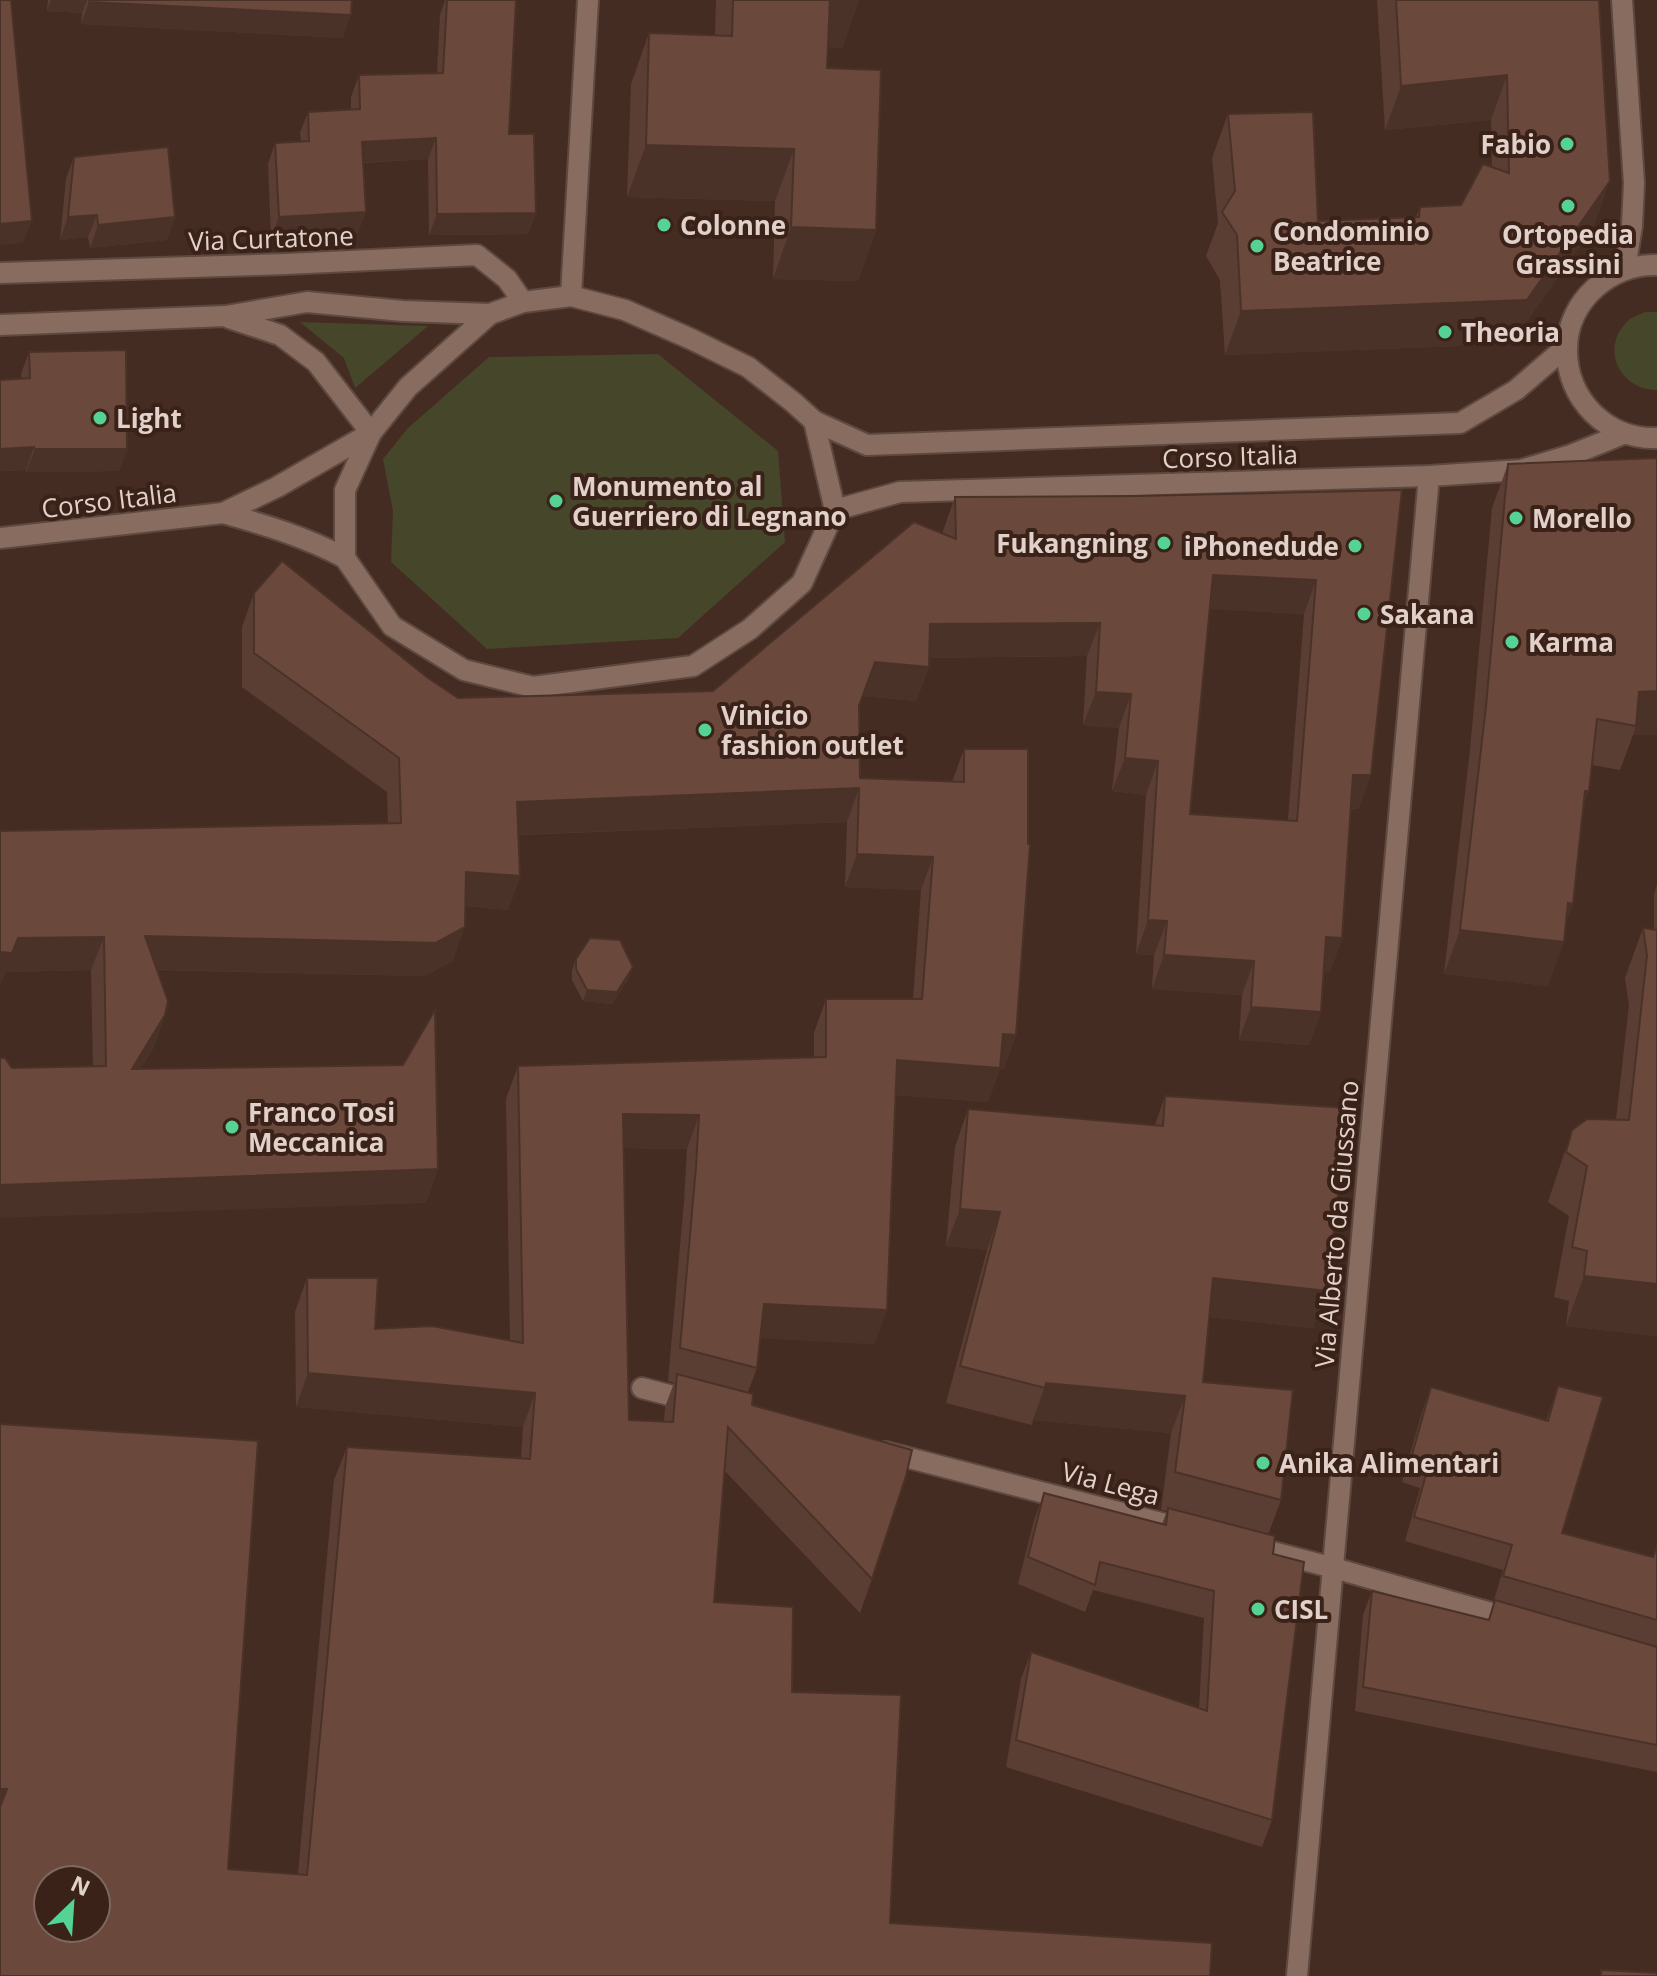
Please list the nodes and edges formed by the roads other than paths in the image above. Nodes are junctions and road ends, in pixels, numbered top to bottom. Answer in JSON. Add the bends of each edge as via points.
{"nodes":[{"id":1,"x":588,"y":0,"type":"edge"},
{"id":2,"x":1622,"y":0,"type":"edge"},
{"id":3,"x":1657,"y":265,"type":"edge"},
{"id":4,"x":1625,"y":269,"type":"junction"},
{"id":5,"x":0,"y":273,"type":"edge"},
{"id":6,"x":571,"y":296,"type":"junction"},
{"id":7,"x":523,"y":302,"type":"junction"},
{"id":8,"x":490,"y":314,"type":"junction"},
{"id":9,"x":226,"y":316,"type":"junction"},
{"id":10,"x":0,"y":325,"type":"edge"},
{"id":11,"x":1566,"y":347,"type":"junction"},
{"id":12,"x":814,"y":421,"type":"junction"},
{"id":13,"x":371,"y":433,"type":"junction"},
{"id":14,"x":1623,"y":434,"type":"junction"},
{"id":15,"x":1657,"y":438,"type":"edge"},
{"id":16,"x":1429,"y":476,"type":"junction"},
{"id":17,"x":835,"y":510,"type":"junction"},
{"id":18,"x":223,"y":513,"type":"junction"},
{"id":19,"x":0,"y":538,"type":"edge"},
{"id":20,"x":345,"y":558,"type":"junction"},
{"id":21,"x":642,"y":1388,"type":"dead end"},
{"id":22,"x":719,"y":1408,"type":"edge"},
{"id":23,"x":872,"y":1448,"type":"edge"},
{"id":24,"x":1334,"y":1568,"type":"junction"},
{"id":25,"x":1539,"y":1627,"type":"edge"},
{"id":26,"x":1297,"y":1976,"type":"edge"}],
"edges":[{"from":1,"to":6,"type":"street"},
{"from":2,"to":4,"type":"street","via":[[1634,183]]},
{"from":3,"to":4,"type":"street"},
{"from":4,"to":11,"type":"street","via":[[1584,299]]},
{"from":5,"to":7,"type":"street","name":"Via Curtatone","via":[[477,255],[507,279]]},
{"from":6,"to":7,"type":"street"},
{"from":6,"to":12,"type":"street","name":"Corso Italia","via":[[625,310],[748,367]]},
{"from":7,"to":8,"type":"street"},
{"from":8,"to":9,"type":"street","via":[[307,302]]},
{"from":8,"to":13,"type":"street","via":[[408,387]]},
{"from":9,"to":10,"type":"street"},
{"from":9,"to":13,"type":"street","via":[[280,335],[316,362]]},
{"from":11,"to":12,"type":"street","name":"Corso Italia","via":[[1516,390],[1460,423],[867,445]]},
{"from":11,"to":14,"type":"street","via":[[1569,374],[1580,399],[1599,420]]},
{"from":12,"to":17,"type":"street"},
{"from":13,"to":18,"type":"street","name":"Corso Italia"},
{"from":13,"to":20,"type":"street","via":[[345,490]]},
{"from":14,"to":15,"type":"street"},
{"from":14,"to":16,"type":"street","name":"Corso Italia","via":[[1521,470]]},
{"from":16,"to":17,"type":"street","name":"Corso Italia","via":[[900,492]]},
{"from":16,"to":24,"type":"street","name":"Via Alberto da Giussano"},
{"from":17,"to":20,"type":"street","via":[[802,583],[750,629],[693,666],[533,687],[464,670],[392,626]]},
{"from":18,"to":19,"type":"street","name":"Corso Italia"},
{"from":18,"to":20,"type":"street","name":"Corso Italia","via":[[288,532]]},
{"from":21,"to":22,"type":"street"},
{"from":23,"to":24,"type":"street","name":"Via Lega"},
{"from":24,"to":25,"type":"street","name":"Via Lega"},
{"from":24,"to":26,"type":"street","name":"Via Alberto da Giussano"}]}
